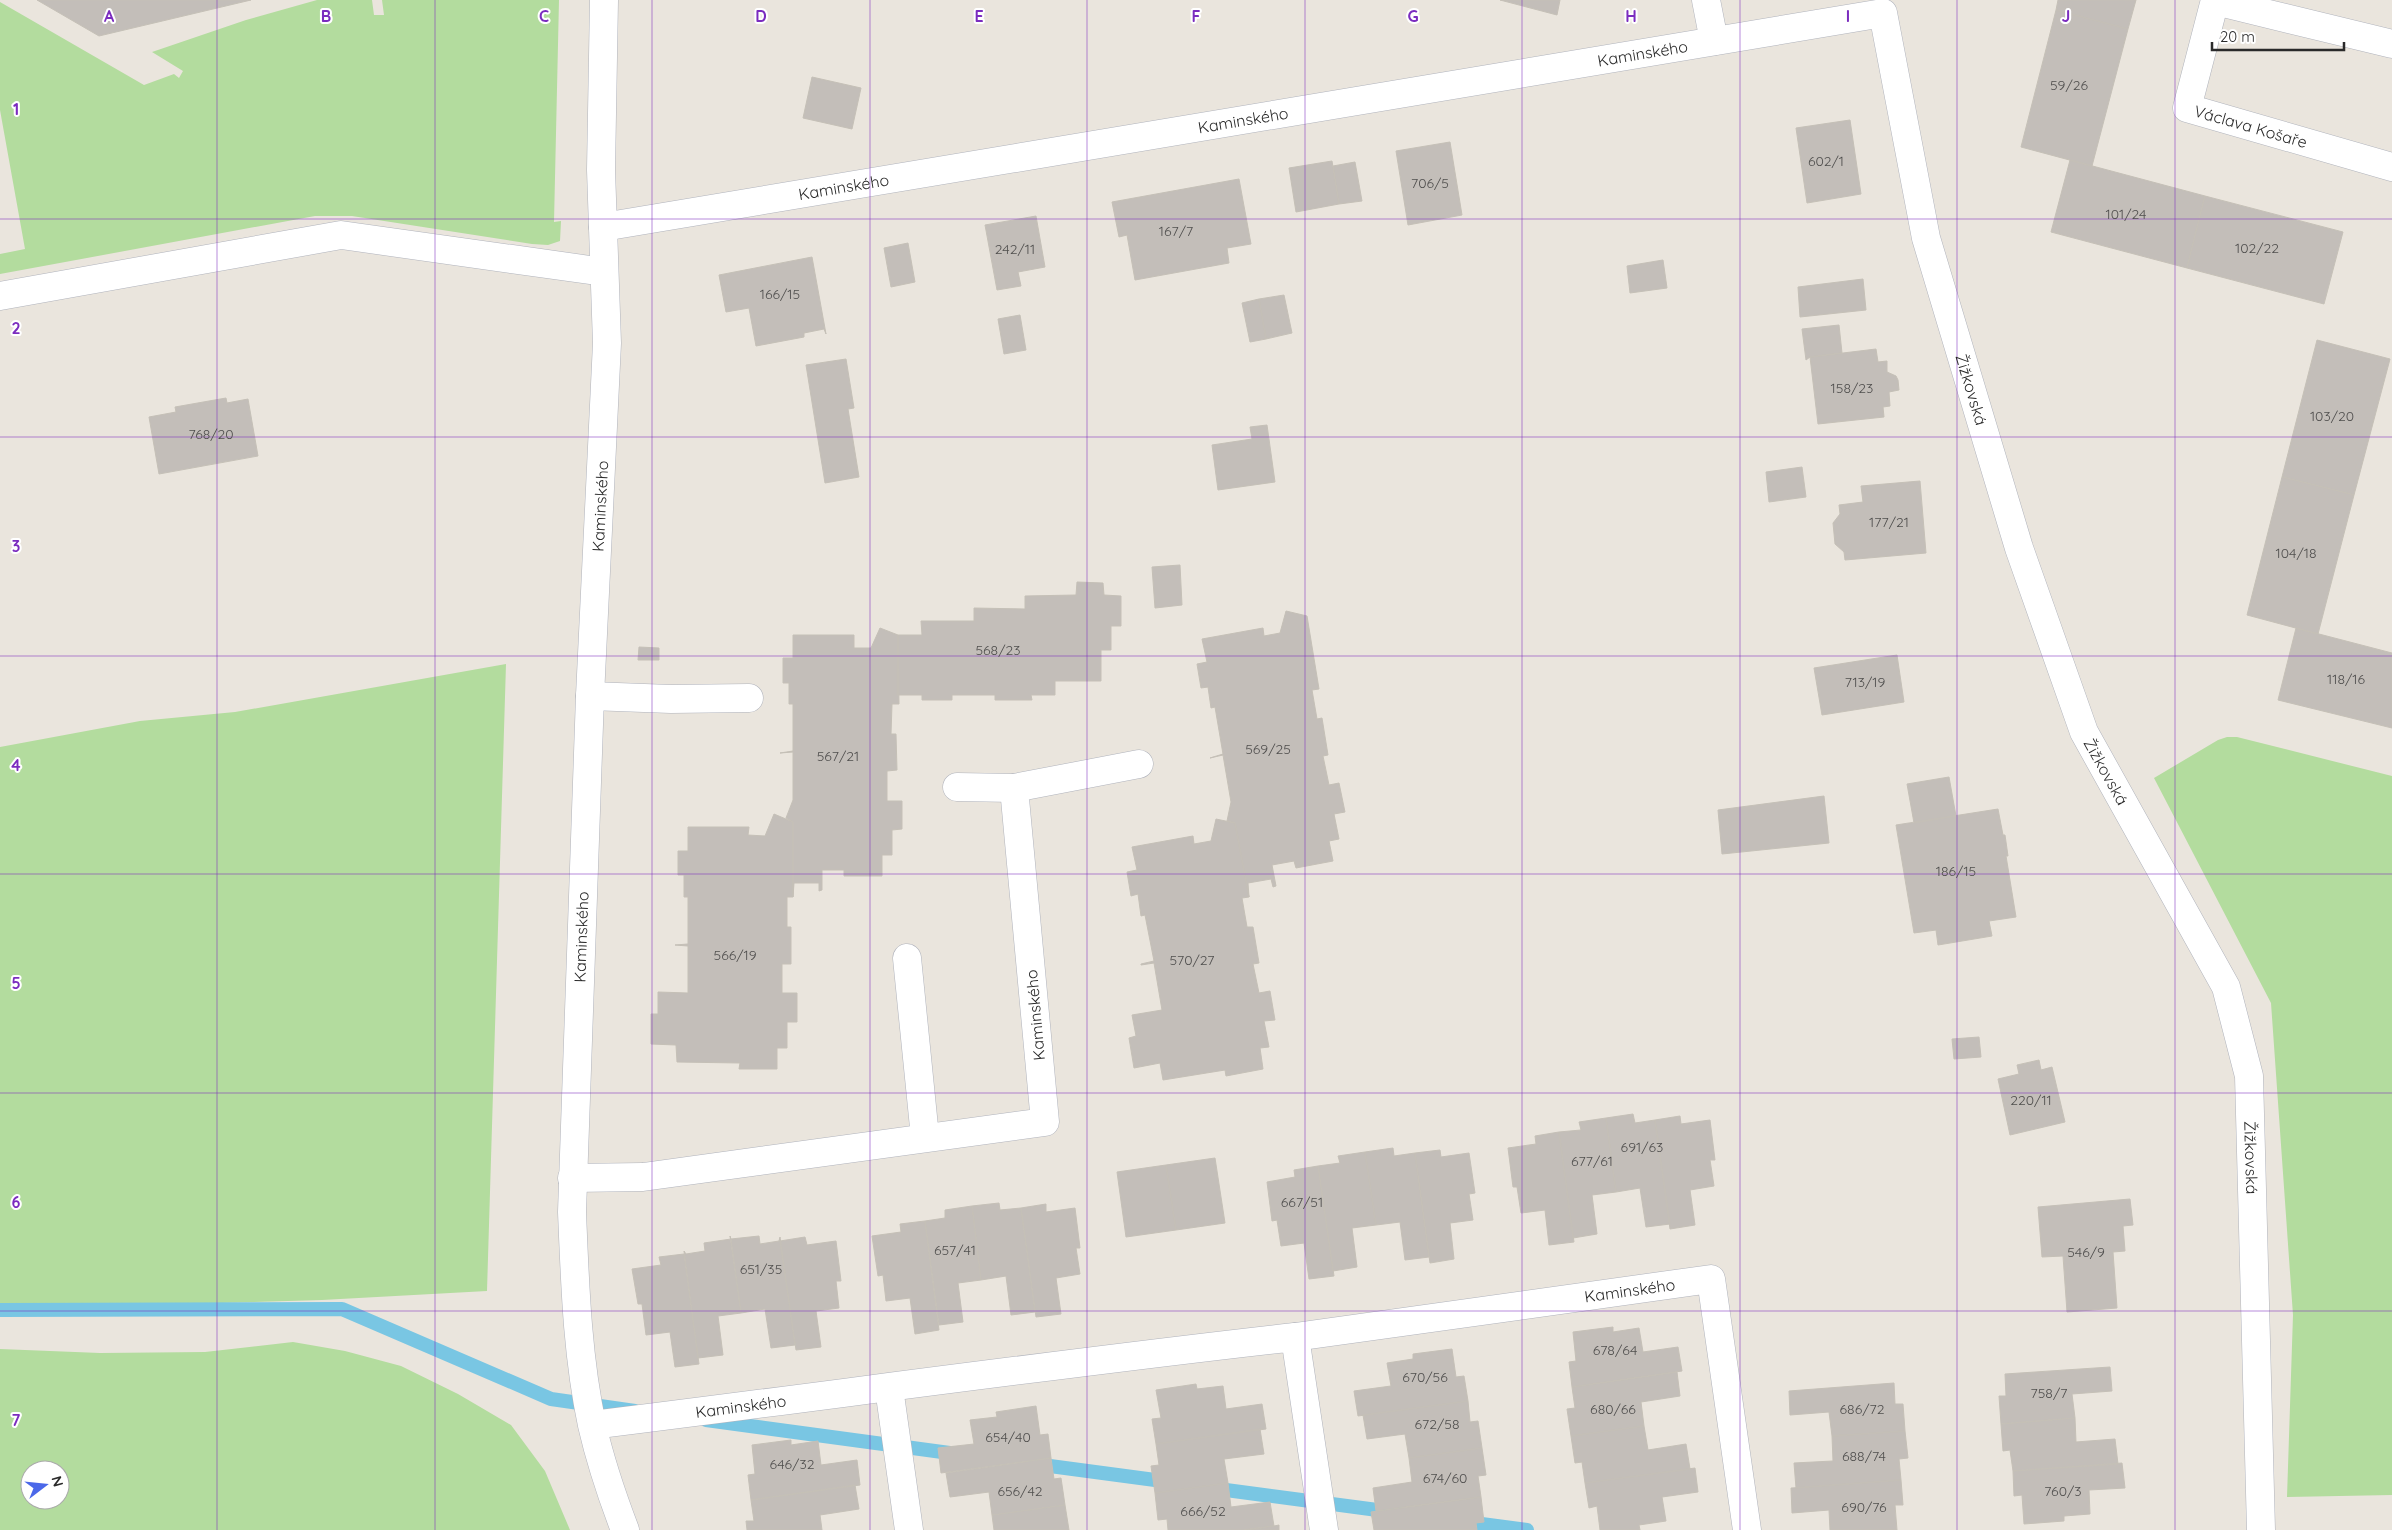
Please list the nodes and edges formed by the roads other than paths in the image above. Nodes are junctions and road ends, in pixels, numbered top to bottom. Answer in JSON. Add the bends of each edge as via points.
{"nodes":[{"id":1,"x":604,"y":0,"type":"edge"},
{"id":2,"x":1706,"y":0,"type":"edge"},
{"id":3,"x":2215,"y":0,"type":"edge"},
{"id":4,"x":1882,"y":13,"type":"joint"},
{"id":5,"x":1714,"y":41,"type":"junction"},
{"id":6,"x":2392,"y":44,"type":"edge"},
{"id":7,"x":2392,"y":167,"type":"edge"},
{"id":8,"x":603,"y":226,"type":"junction"},
{"id":9,"x":604,"y":272,"type":"junction"},
{"id":10,"x":0,"y":296,"type":"edge"},
{"id":11,"x":590,"y":696,"type":"junction"},
{"id":12,"x":749,"y":698,"type":"dead end"},
{"id":13,"x":1139,"y":764,"type":"dead end"},
{"id":14,"x":957,"y":787,"type":"dead end"},
{"id":15,"x":1014,"y":788,"type":"junction"},
{"id":16,"x":907,"y":958,"type":"dead end"},
{"id":17,"x":925,"y":1136,"type":"junction"},
{"id":18,"x":572,"y":1178,"type":"junction"},
{"id":19,"x":1295,"y":1337,"type":"junction"},
{"id":20,"x":889,"y":1388,"type":"junction"},
{"id":21,"x":593,"y":1425,"type":"junction"},
{"id":22,"x":625,"y":1530,"type":"edge"},
{"id":23,"x":909,"y":1530,"type":"edge"},
{"id":24,"x":1324,"y":1530,"type":"edge"},
{"id":25,"x":1747,"y":1530,"type":"edge"},
{"id":26,"x":2262,"y":1530,"type":"edge"}],
"edges":[{"from":1,"to":8,"type":"street","name":"Kaminského"},
{"from":2,"to":5,"type":"street"},
{"from":3,"to":6,"type":"street","name":"Václava Košaře"},
{"from":3,"to":7,"type":"street","name":"Václava Košaře","via":[[2186,108]]},
{"from":4,"to":5,"type":"street","name":"Kaminského"},
{"from":4,"to":26,"type":"street","name":"Žižkovská","via":[[1926,238],[2019,548],[2084,732],[2226,987],[2249,1076]]},
{"from":5,"to":8,"type":"street","name":"Kaminského"},
{"from":8,"to":9,"type":"street","name":"Kaminského"},
{"from":9,"to":10,"type":"street","via":[[341,235]]},
{"from":9,"to":11,"type":"street","name":"Kaminského","via":[[606,404]]},
{"from":11,"to":12,"type":"street"},
{"from":11,"to":18,"type":"street","name":"Kaminského"},
{"from":13,"to":15,"type":"street"},
{"from":14,"to":15,"type":"street"},
{"from":15,"to":17,"type":"street","name":"Kaminského","via":[[1045,1122]]},
{"from":16,"to":17,"type":"street"},
{"from":17,"to":18,"type":"street","name":"Kaminského","via":[[642,1177]]},
{"from":18,"to":21,"type":"street","name":"Kaminského","via":[[574,1279],[580,1346]]},
{"from":19,"to":20,"type":"street","name":"Kaminského","via":[[1088,1360]]},
{"from":19,"to":24,"type":"street"},
{"from":19,"to":25,"type":"street","name":"Kaminského","via":[[1712,1279]]},
{"from":20,"to":21,"type":"street","name":"Kaminského"},
{"from":20,"to":23,"type":"street"},
{"from":21,"to":22,"type":"street","name":"Kaminského"}]}
